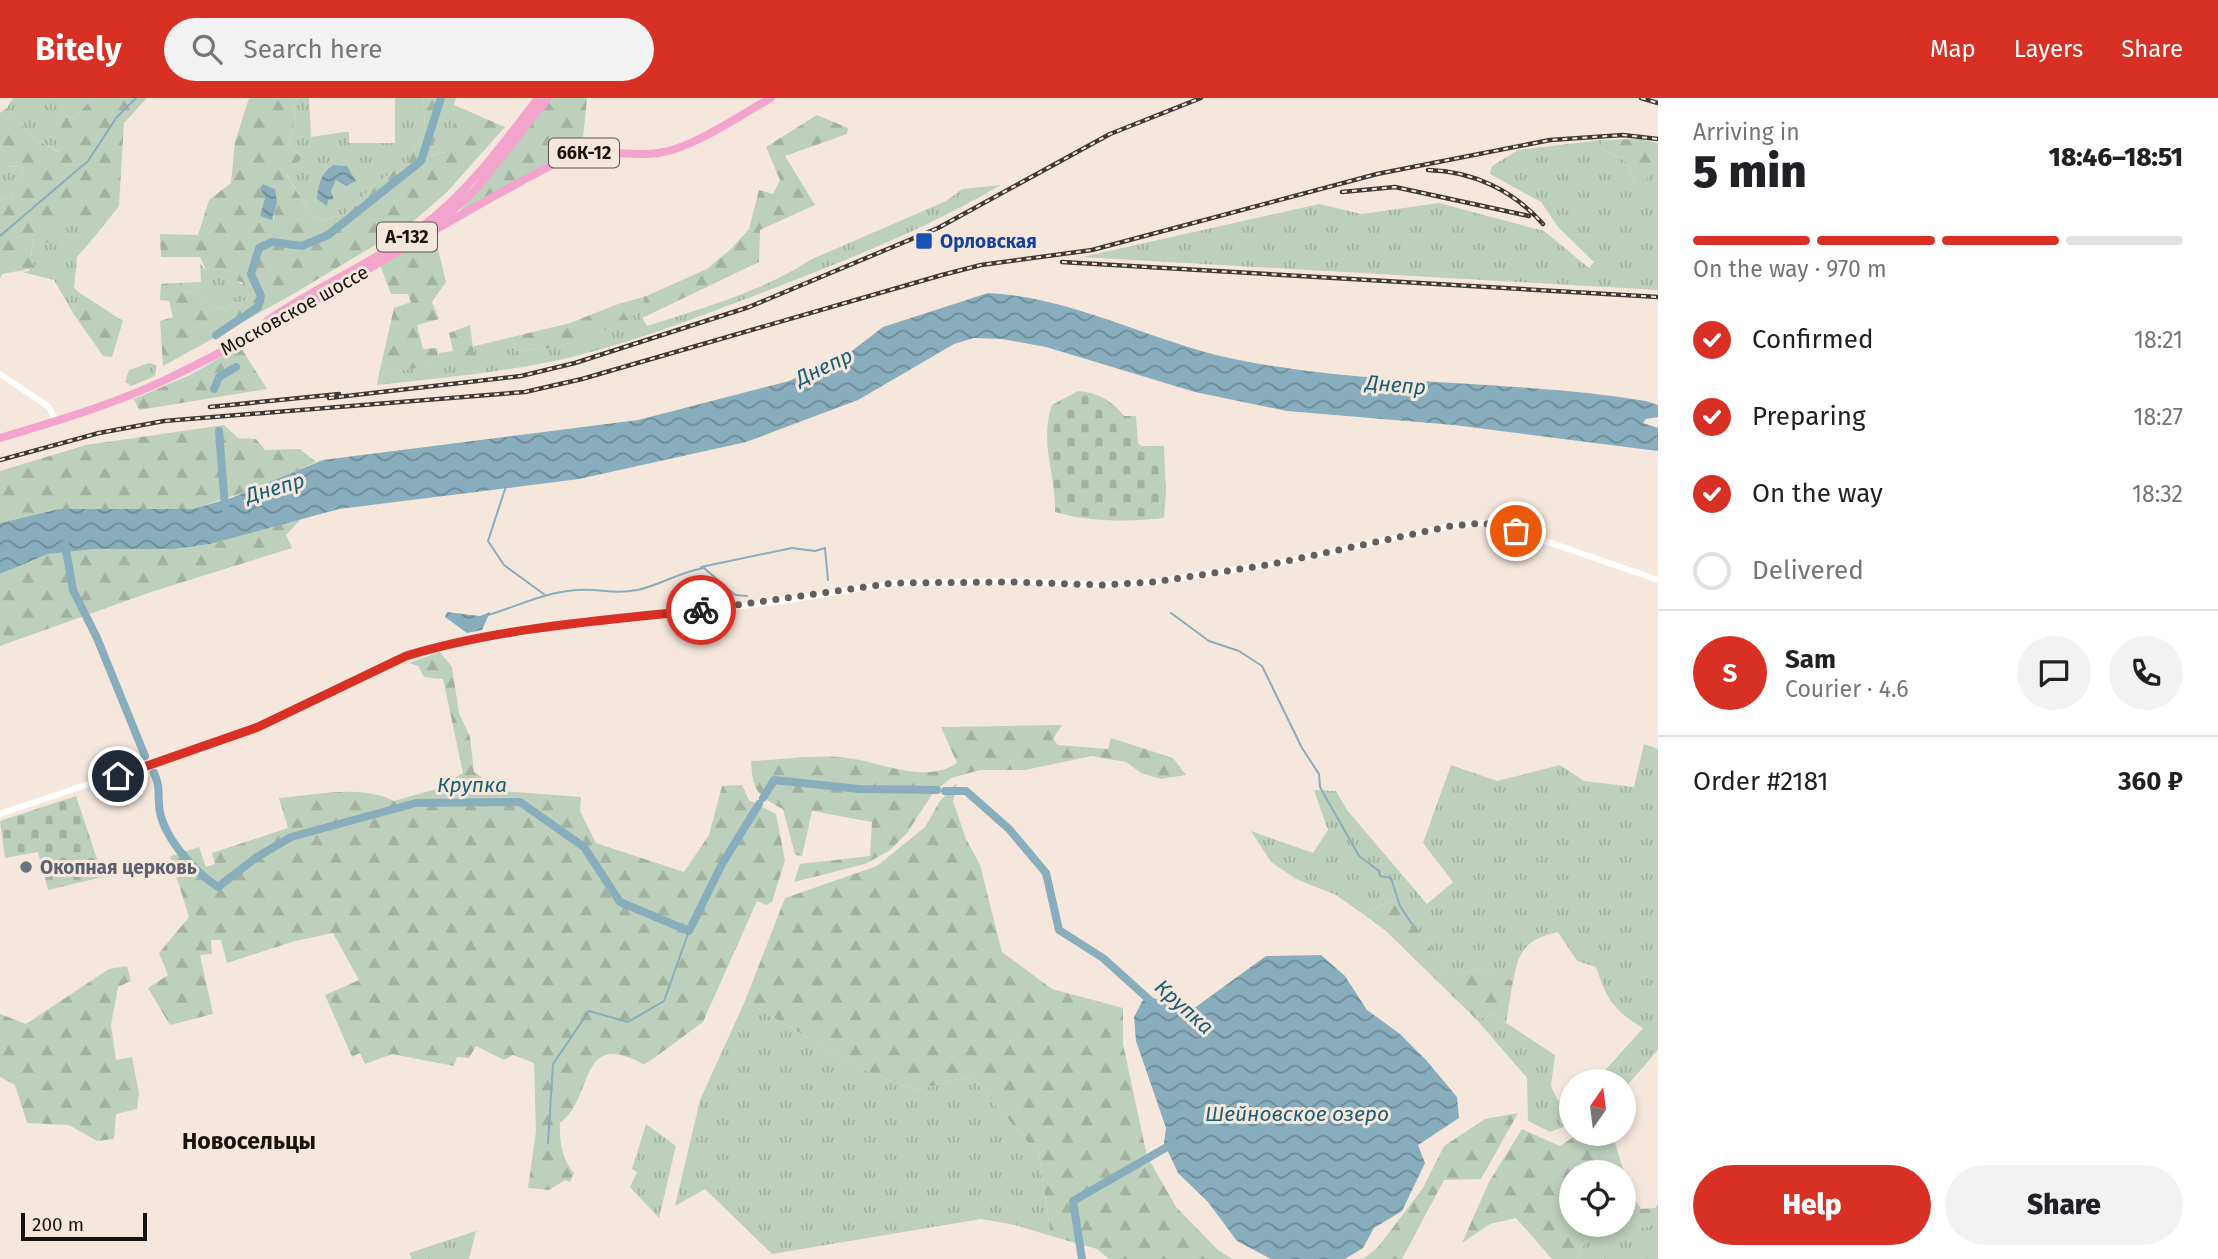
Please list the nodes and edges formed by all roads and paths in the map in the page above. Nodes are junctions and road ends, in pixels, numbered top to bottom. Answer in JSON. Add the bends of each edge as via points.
{"nodes":[{"id":1,"x":538,"y":98,"type":"edge"},
{"id":2,"x":548,"y":98,"type":"edge"},
{"id":3,"x":771,"y":98,"type":"edge"},
{"id":4,"x":407,"y":248,"type":"junction"},
{"id":5,"x":244,"y":337,"type":"junction"},
{"id":6,"x":0,"y":373,"type":"edge"},
{"id":7,"x":55,"y":421,"type":"junction"},
{"id":8,"x":0,"y":438,"type":"edge"},
{"id":9,"x":1658,"y":580,"type":"edge"},
{"id":10,"x":0,"y":814,"type":"edge"}],
"edges":[{"from":1,"to":5,"type":"main road","number":"А-132","via":[[469,184],[439,213]]},
{"from":2,"to":4,"type":"main road","number":"А-132","via":[[461,205]]},
{"from":3,"to":4,"type":"main road","name":"Московское шоссе","number":"66К-12","via":[[674,150],[570,156]]},
{"from":4,"to":5,"type":"main road","name":"Московское шоссе","number":"66К-12"},
{"from":5,"to":7,"type":"main road","name":"Московское шоссе","via":[[153,385]]},
{"from":6,"to":7,"type":"street","via":[[49,407]]},
{"from":7,"to":8,"type":"main road","name":"Московское шоссе"},
{"from":9,"to":10,"type":"street","via":[[1483,523],[1154,582],[893,583],[769,603],[559,627],[406,656],[258,727]]}]}
